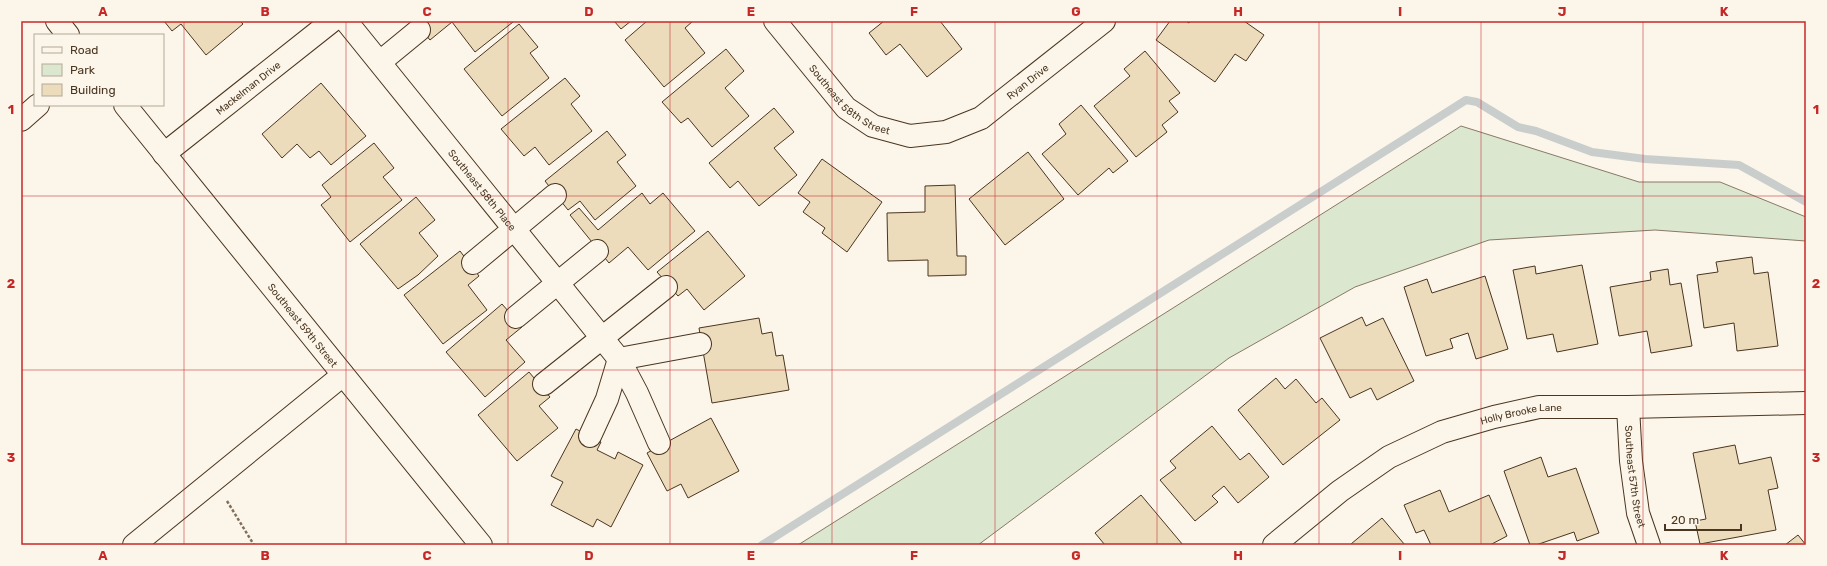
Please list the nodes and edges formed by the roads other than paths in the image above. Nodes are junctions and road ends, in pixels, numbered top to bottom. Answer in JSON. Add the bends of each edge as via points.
{"nodes":[{"id":1,"x":56,"y":21,"type":"edge"},
{"id":2,"x":332,"y":21,"type":"edge"},
{"id":3,"x":346,"y":21,"type":"edge"},
{"id":4,"x":775,"y":21,"type":"edge"},
{"id":5,"x":1104,"y":21,"type":"edge"},
{"id":6,"x":419,"y":30,"type":"dead end"},
{"id":7,"x":67,"y":34,"type":"edge"},
{"id":8,"x":380,"y":62,"type":"junction"},
{"id":9,"x":37,"y":106,"type":"edge"},
{"id":10,"x":126,"y":106,"type":"edge"},
{"id":11,"x":21,"y":120,"type":"edge"},
{"id":12,"x":946,"y":132,"type":"joint"},
{"id":13,"x":164,"y":154,"type":"junction"},
{"id":14,"x":556,"y":195,"type":"dead end"},
{"id":15,"x":514,"y":229,"type":"junction"},
{"id":16,"x":598,"y":251,"type":"dead end"},
{"id":17,"x":473,"y":263,"type":"dead end"},
{"id":18,"x":558,"y":283,"type":"junction"},
{"id":19,"x":666,"y":287,"type":"dead end"},
{"id":20,"x":516,"y":317,"type":"dead end"},
{"id":21,"x":602,"y":338,"type":"junction"},
{"id":22,"x":700,"y":344,"type":"dead end"},
{"id":23,"x":619,"y":359,"type":"junction"},
{"id":24,"x":343,"y":375,"type":"junction"},
{"id":25,"x":544,"y":384,"type":"dead end"},
{"id":26,"x":1806,"y":403,"type":"edge"},
{"id":27,"x":1628,"y":407,"type":"junction"},
{"id":28,"x":590,"y":436,"type":"dead end"},
{"id":29,"x":659,"y":443,"type":"dead end"},
{"id":30,"x":134,"y":545,"type":"edge"},
{"id":31,"x":481,"y":545,"type":"edge"},
{"id":32,"x":1274,"y":545,"type":"edge"},
{"id":33,"x":1649,"y":545,"type":"edge"}],
"edges":[{"from":1,"to":7,"type":"street"},
{"from":2,"to":13,"type":"street","name":"Mackelman Drive"},
{"from":3,"to":8,"type":"street","name":"Southeast 58th Place"},
{"from":4,"to":12,"type":"street","name":"Southeast 58th Street","via":[[846,108],[873,126],[910,136]]},
{"from":5,"to":12,"type":"street","name":"Ryan Drive","via":[[981,118]]},
{"from":6,"to":8,"type":"street"},
{"from":8,"to":15,"type":"street","name":"Southeast 58th Place"},
{"from":9,"to":11,"type":"street"},
{"from":10,"to":13,"type":"street","name":"Southeast 59th Street"},
{"from":13,"to":24,"type":"street","name":"Southeast 59th Street"},
{"from":14,"to":15,"type":"street"},
{"from":15,"to":17,"type":"street"},
{"from":15,"to":18,"type":"street","name":"Southeast 58th Place"},
{"from":16,"to":18,"type":"street"},
{"from":18,"to":20,"type":"street"},
{"from":18,"to":21,"type":"street","name":"Southeast 58th Place"},
{"from":19,"to":21,"type":"street"},
{"from":21,"to":23,"type":"street","name":"Southeast 58th Place"},
{"from":21,"to":25,"type":"street"},
{"from":22,"to":23,"type":"street"},
{"from":23,"to":28,"type":"street","via":[[607,399]]},
{"from":23,"to":29,"type":"street","name":"Southeast 58th Place"},
{"from":24,"to":30,"type":"street"},
{"from":24,"to":31,"type":"street","name":"Southeast 59th Street"},
{"from":26,"to":27,"type":"street","name":"Holly Brooke Lane"},
{"from":27,"to":32,"type":"street","name":"Holly Brooke Lane","via":[[1539,407],[1442,432],[1390,457],[1340,491]]},
{"from":27,"to":33,"type":"street","name":"Southeast 57th Street","via":[[1631,461],[1638,513]]}]}
